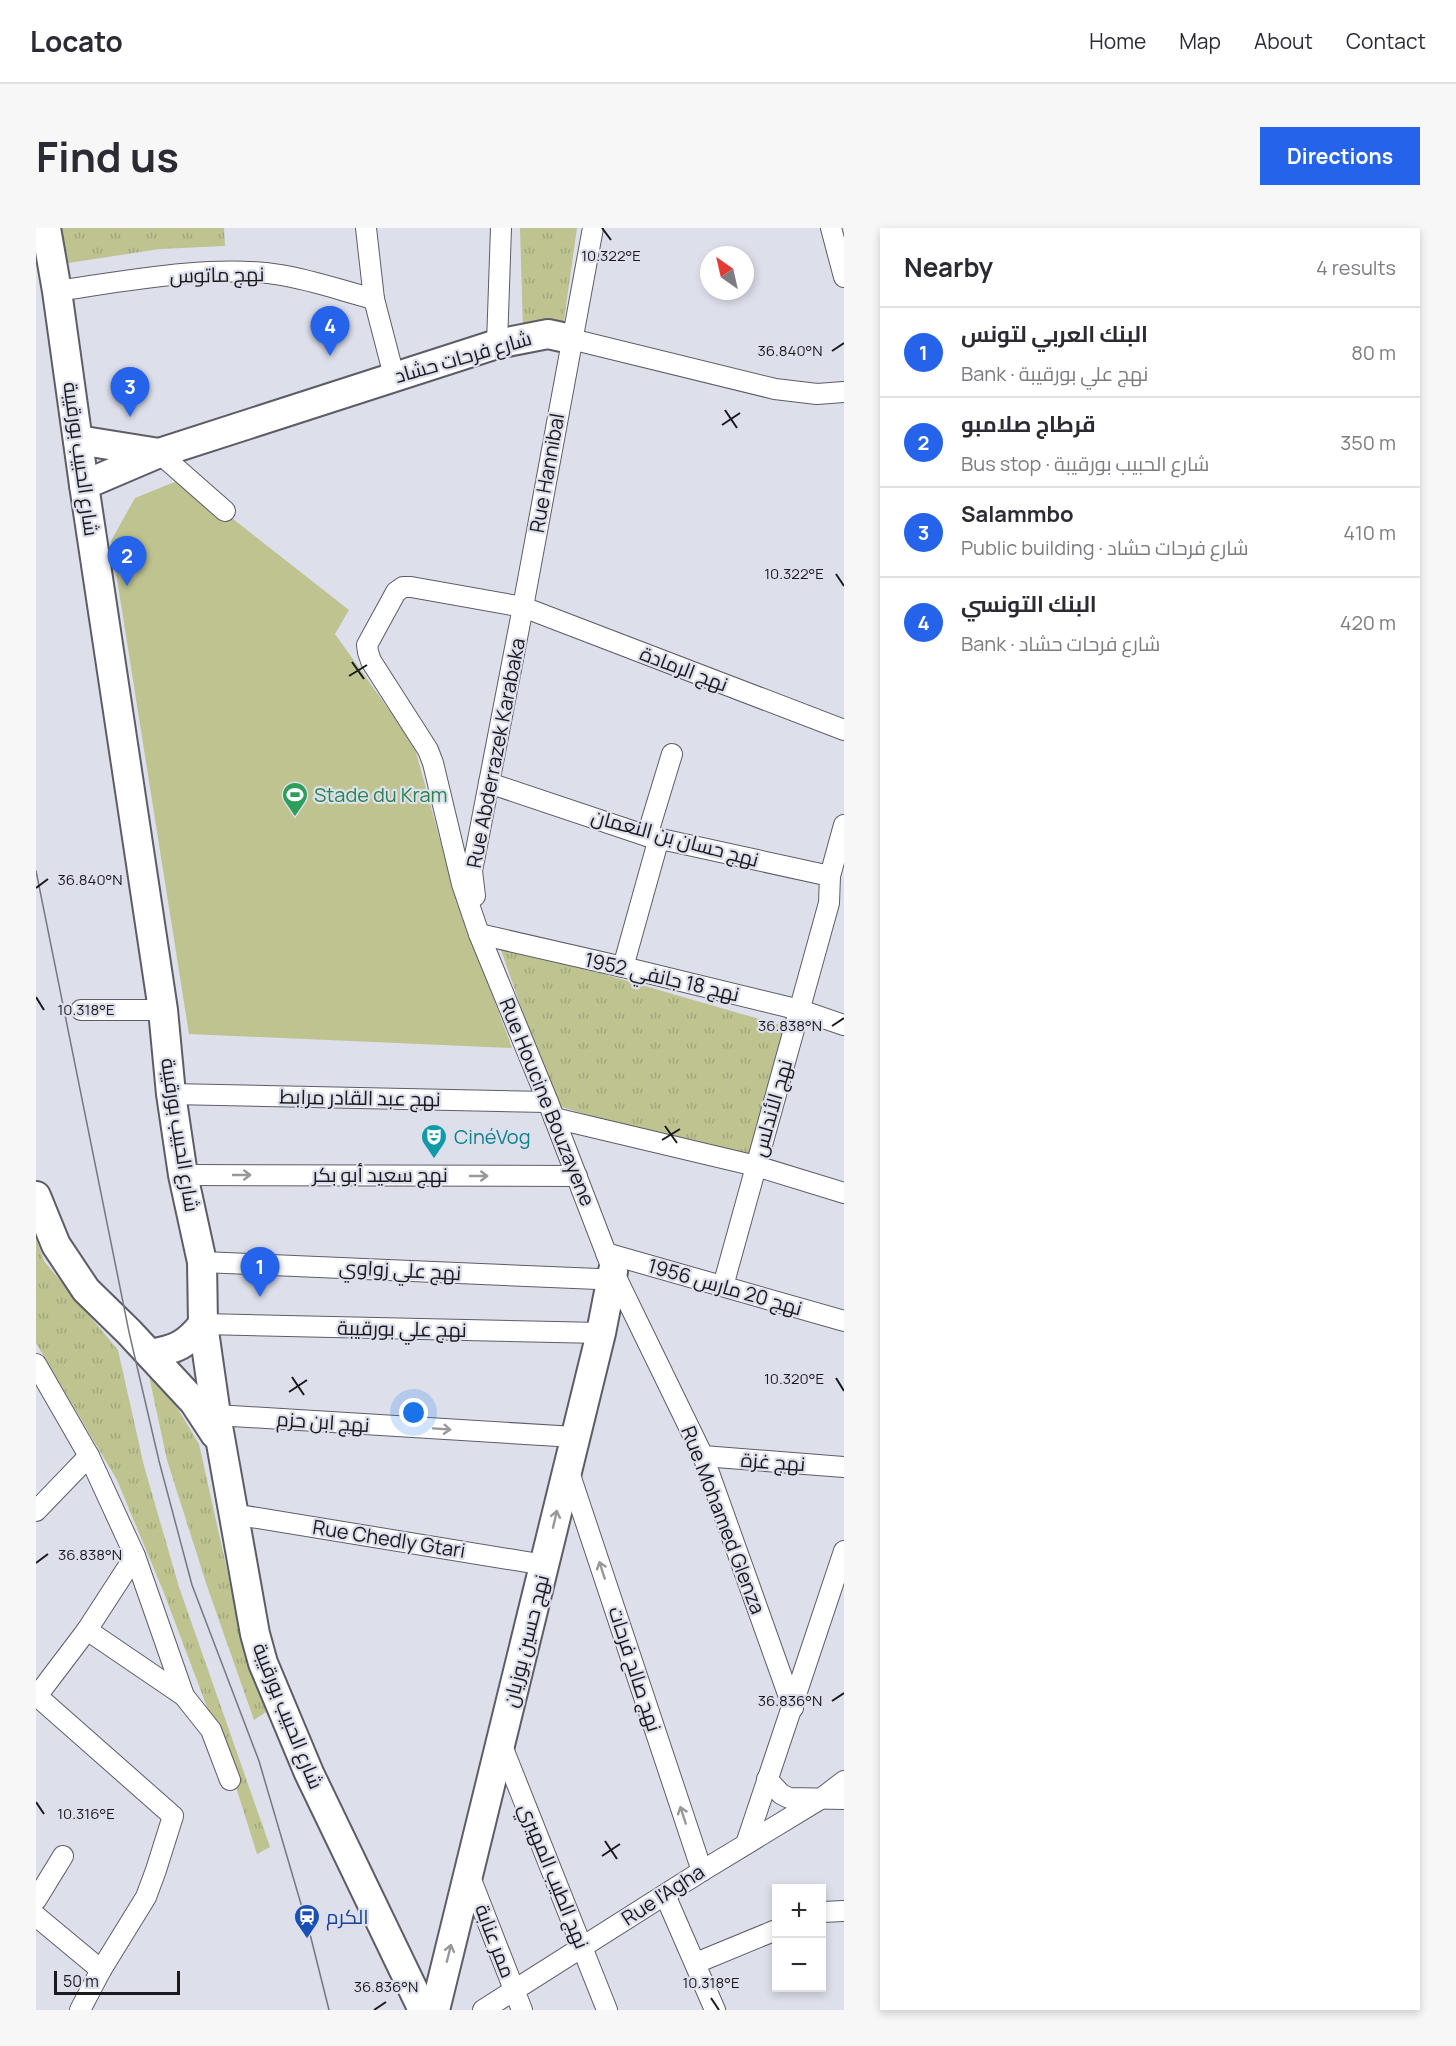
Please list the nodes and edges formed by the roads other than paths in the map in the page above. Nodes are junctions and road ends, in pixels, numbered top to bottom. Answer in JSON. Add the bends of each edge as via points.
{"nodes":[{"id":1,"x":366,"y":228,"type":"edge"},
{"id":2,"x":501,"y":228,"type":"edge"},
{"id":3,"x":593,"y":228,"type":"edge"},
{"id":4,"x":831,"y":228,"type":"edge"},
{"id":5,"x":44,"y":248,"type":"edge"},
{"id":6,"x":844,"y":277,"type":"edge"},
{"id":7,"x":57,"y":291,"type":"junction"},
{"id":8,"x":374,"y":299,"type":"junction"},
{"id":9,"x":571,"y":339,"type":"junction"},
{"id":10,"x":497,"y":344,"type":"junction"},
{"id":11,"x":394,"y":376,"type":"junction"},
{"id":12,"x":844,"y":392,"type":"edge"},
{"id":13,"x":78,"y":440,"type":"junction"},
{"id":14,"x":159,"y":453,"type":"junction"},
{"id":15,"x":84,"y":486,"type":"junction"},
{"id":16,"x":225,"y":511,"type":"dead end"},
{"id":17,"x":523,"y":607,"type":"junction"},
{"id":18,"x":844,"y":730,"type":"edge"},
{"id":19,"x":672,"y":754,"type":"dead end"},
{"id":20,"x":489,"y":783,"type":"junction"},
{"id":21,"x":844,"y":825,"type":"edge"},
{"id":22,"x":653,"y":837,"type":"junction"},
{"id":23,"x":830,"y":876,"type":"junction"},
{"id":24,"x":837,"y":905,"type":"edge"},
{"id":25,"x":479,"y":934,"type":"junction"},
{"id":26,"x":623,"y":967,"type":"junction"},
{"id":27,"x":81,"y":1010,"type":"dead end"},
{"id":28,"x":163,"y":1010,"type":"junction"},
{"id":29,"x":800,"y":1010,"type":"junction"},
{"id":30,"x":844,"y":1024,"type":"edge"},
{"id":31,"x":171,"y":1094,"type":"junction"},
{"id":32,"x":551,"y":1110,"type":"junction"},
{"id":33,"x":756,"y":1166,"type":"junction"},
{"id":34,"x":183,"y":1175,"type":"junction"},
{"id":35,"x":577,"y":1176,"type":"junction"},
{"id":36,"x":844,"y":1193,"type":"edge"},
{"id":37,"x":36,"y":1198,"type":"edge"},
{"id":38,"x":202,"y":1262,"type":"junction"},
{"id":39,"x":605,"y":1268,"type":"junction"},
{"id":40,"x":723,"y":1286,"type":"junction"},
{"id":41,"x":844,"y":1321,"type":"edge"},
{"id":42,"x":203,"y":1324,"type":"junction"},
{"id":43,"x":601,"y":1333,"type":"junction"},
{"id":44,"x":150,"y":1354,"type":"junction"},
{"id":45,"x":36,"y":1364,"type":"edge"},
{"id":46,"x":216,"y":1415,"type":"junction"},
{"id":47,"x":575,"y":1437,"type":"junction"},
{"id":48,"x":221,"y":1445,"type":"junction"},
{"id":49,"x":89,"y":1456,"type":"junction"},
{"id":50,"x":703,"y":1456,"type":"junction"},
{"id":51,"x":844,"y":1467,"type":"edge"},
{"id":52,"x":567,"y":1468,"type":"junction"},
{"id":53,"x":36,"y":1511,"type":"edge"},
{"id":54,"x":233,"y":1514,"type":"junction"},
{"id":55,"x":844,"y":1551,"type":"edge"},
{"id":56,"x":135,"y":1556,"type":"junction"},
{"id":57,"x":545,"y":1565,"type":"junction"},
{"id":58,"x":839,"y":1581,"type":"edge"},
{"id":59,"x":87,"y":1630,"type":"junction"},
{"id":60,"x":36,"y":1696,"type":"edge"},
{"id":61,"x":184,"y":1696,"type":"junction"},
{"id":62,"x":793,"y":1708,"type":"junction"},
{"id":63,"x":500,"y":1741,"type":"junction"},
{"id":64,"x":767,"y":1779,"type":"junction"},
{"id":65,"x":230,"y":1780,"type":"dead end"},
{"id":66,"x":844,"y":1781,"type":"edge"},
{"id":67,"x":822,"y":1798,"type":"junction"},
{"id":68,"x":844,"y":1799,"type":"edge"},
{"id":69,"x":746,"y":1844,"type":"junction"},
{"id":70,"x":63,"y":1856,"type":"dead end"},
{"id":71,"x":702,"y":1871,"type":"junction"},
{"id":72,"x":468,"y":1872,"type":"junction"},
{"id":73,"x":665,"y":1895,"type":"junction"},
{"id":74,"x":36,"y":1900,"type":"edge"},
{"id":75,"x":844,"y":1911,"type":"edge"},
{"id":76,"x":826,"y":1912,"type":"edge"},
{"id":77,"x":36,"y":1916,"type":"edge"},
{"id":78,"x":772,"y":1932,"type":"edge"},
{"id":79,"x":582,"y":1947,"type":"junction"},
{"id":80,"x":696,"y":1963,"type":"junction"},
{"id":81,"x":102,"y":1970,"type":"junction"},
{"id":82,"x":514,"y":1990,"type":"junction"},
{"id":83,"x":80,"y":2010,"type":"edge"},
{"id":84,"x":423,"y":2010,"type":"edge"},
{"id":85,"x":435,"y":2010,"type":"edge"},
{"id":86,"x":483,"y":2010,"type":"edge"},
{"id":87,"x":522,"y":2010,"type":"edge"},
{"id":88,"x":607,"y":2010,"type":"edge"},
{"id":89,"x":715,"y":2010,"type":"edge"}],
"edges":[{"from":1,"to":8,"type":"street"},
{"from":2,"to":10,"type":"street"},
{"from":3,"to":9,"type":"street","name":"Rue Hannibal"},
{"from":4,"to":6,"type":"street"},
{"from":5,"to":7,"type":"main road","name":"شارع الحبيب بورقيبة"},
{"from":7,"to":8,"type":"street","name":"نهج ماتوس","via":[[161,277],[245,273],[279,274]]},
{"from":7,"to":13,"type":"main road","name":"شارع الحبيب بورقيبة"},
{"from":8,"to":11,"type":"street"},
{"from":9,"to":10,"type":"main road","name":"شارع فرحات حشاد","via":[[548,334]]},
{"from":9,"to":12,"type":"street","name":"شارع فرحات حشاد","via":[[775,389],[817,394]]},
{"from":9,"to":17,"type":"street","name":"Rue Hannibal"},
{"from":10,"to":11,"type":"main road","name":"شارع فرحات حشاد"},
{"from":11,"to":14,"type":"main road","name":"شارع فرحات حشاد"},
{"from":13,"to":14,"type":"main road","name":"شارع فرحات حشاد"},
{"from":13,"to":15,"type":"main road","name":"شارع الحبيب بورقيبة"},
{"from":14,"to":15,"type":"main road","name":"شارع فرحات حشاد"},
{"from":14,"to":16,"type":"street"},
{"from":15,"to":28,"type":"main road","name":"شارع الحبيب بورقيبة"},
{"from":17,"to":18,"type":"street","name":"نهج الرمادة"},
{"from":17,"to":20,"type":"street","name":"Rue Abderrazek Karabaka"},
{"from":17,"to":25,"type":"street","via":[[403,587],[396,592],[367,645],[372,661],[434,763],[462,884]]},
{"from":19,"to":22,"type":"street"},
{"from":20,"to":22,"type":"street","name":"نهج حسان بن النعمان"},
{"from":20,"to":25,"type":"street","name":"Rue Abderrazek Karabaka","via":[[472,871]]},
{"from":21,"to":23,"type":"street","name":"نهج الأندلس"},
{"from":22,"to":23,"type":"street","name":"نهج حسان بن النعمان"},
{"from":22,"to":26,"type":"street"},
{"from":23,"to":24,"type":"street","name":"نهج الأندلس"},
{"from":24,"to":29,"type":"street","name":"نهج الأندلس"},
{"from":25,"to":26,"type":"street","name":"نهج 18 جانفي 1952"},
{"from":25,"to":32,"type":"street","name":"Rue Houcine Bouzayene"},
{"from":26,"to":29,"type":"street","name":"نهج 18 جانفي 1952"},
{"from":27,"to":28,"type":"street"},
{"from":28,"to":31,"type":"main road","name":"شارع الحبيب بورقيبة"},
{"from":29,"to":30,"type":"street","name":"نهج 18 جانفي 1952"},
{"from":29,"to":33,"type":"street","name":"نهج الأندلس"},
{"from":31,"to":32,"type":"street","name":"نهج عبد القادر مرابط"},
{"from":31,"to":34,"type":"main road","name":"شارع الحبيب بورقيبة"},
{"from":32,"to":33,"type":"street","name":"نهج عبد القادر مرابط"},
{"from":32,"to":35,"type":"street","name":"Rue Houcine Bouzayene"},
{"from":33,"to":36,"type":"street","name":"نهج عبد القادر مرابط"},
{"from":33,"to":40,"type":"street","name":"نهج الأندلس"},
{"from":34,"to":35,"type":"street","name":"نهج سعيد أبو بكر","one_way":true},
{"from":34,"to":38,"type":"main road","name":"شارع الحبيب بورقيبة"},
{"from":35,"to":39,"type":"street","name":"Rue Houcine Bouzayene"},
{"from":37,"to":44,"type":"main road","via":[[56,1245],[76,1277]]},
{"from":38,"to":39,"type":"street","name":"نهج علي زواوي"},
{"from":38,"to":42,"type":"main road","name":"شارع الحبيب بورقيبة"},
{"from":39,"to":40,"type":"street","name":"نهج 20 مارس 1956"},
{"from":39,"to":43,"type":"main road","name":"نهج حسين بوزيان"},
{"from":39,"to":50,"type":"street","name":"Rue Mohamed Glenza"},
{"from":40,"to":41,"type":"street","name":"نهج 20 مارس 1956"},
{"from":42,"to":43,"type":"street","name":"نهج علي بورقيبة"},
{"from":42,"to":44,"type":"main road","via":[[183,1345]]},
{"from":42,"to":46,"type":"main road","name":"شارع الحبيب بورقيبة"},
{"from":43,"to":47,"type":"main road","name":"نهج حسين بوزيان"},
{"from":44,"to":48,"type":"main road","via":[[194,1402]]},
{"from":45,"to":49,"type":"street"},
{"from":46,"to":47,"type":"street","name":"نهج ابن حزم","one_way":true},
{"from":46,"to":48,"type":"main road","name":"شارع الحبيب بورقيبة"},
{"from":47,"to":52,"type":"main road","name":"نهج حسين بوزيان"},
{"from":48,"to":54,"type":"main road","name":"شارع الحبيب بورقيبة"},
{"from":49,"to":53,"type":"street"},
{"from":49,"to":56,"type":"street"},
{"from":50,"to":51,"type":"street","name":"نهج غزة"},
{"from":50,"to":62,"type":"street","name":"Rue Mohamed Glenza"},
{"from":57,"to":52,"type":"main road","name":"نهج حسين بوزيان","one_way":true},
{"from":71,"to":52,"type":"street","name":"نهج صالح فرحات","one_way":true},
{"from":54,"to":57,"type":"street","name":"Rue Chedly Gtari"},
{"from":54,"to":84,"type":"main road","name":"شارع الحبيب بورقيبة","via":[[263,1663],[309,1773]]},
{"from":55,"to":58,"type":"street"},
{"from":56,"to":59,"type":"street"},
{"from":56,"to":61,"type":"street"},
{"from":57,"to":63,"type":"main road","name":"نهج حسين بوزيان"},
{"from":58,"to":62,"type":"street"},
{"from":59,"to":60,"type":"street"},
{"from":59,"to":61,"type":"street"},
{"from":60,"to":81,"type":"street","via":[[173,1816],[146,1897]]},
{"from":61,"to":65,"type":"street","via":[[211,1730]]},
{"from":62,"to":64,"type":"street"},
{"from":63,"to":72,"type":"main road","name":"نهج حسين بوزيان"},
{"from":63,"to":79,"type":"street","name":"نهج الطيب المهيري"},
{"from":64,"to":67,"type":"street","via":[[789,1798]]},
{"from":64,"to":69,"type":"street"},
{"from":66,"to":67,"type":"street","name":"Rue l'Agha"},
{"from":67,"to":68,"type":"street"},
{"from":67,"to":69,"type":"street","name":"Rue l'Agha"},
{"from":69,"to":71,"type":"street","name":"Rue l'Agha"},
{"from":70,"to":74,"type":"street"},
{"from":71,"to":73,"type":"street","name":"Rue l'Agha"},
{"from":72,"to":82,"type":"street","name":"ممر عنابة"},
{"from":85,"to":72,"type":"main road","name":"نهج حسين بوزيان","one_way":true},
{"from":73,"to":79,"type":"street","name":"Rue l'Agha"},
{"from":73,"to":80,"type":"street"},
{"from":75,"to":76,"type":"street"},
{"from":77,"to":81,"type":"street"},
{"from":78,"to":80,"type":"street"},
{"from":79,"to":82,"type":"street","name":"Rue l'Agha"},
{"from":79,"to":88,"type":"street","name":"نهج الطيب المهيري"},
{"from":80,"to":89,"type":"street"},
{"from":81,"to":83,"type":"street"},
{"from":82,"to":86,"type":"street","name":"Rue l'Agha"},
{"from":82,"to":87,"type":"street","name":"ممر عنابة"}]}
